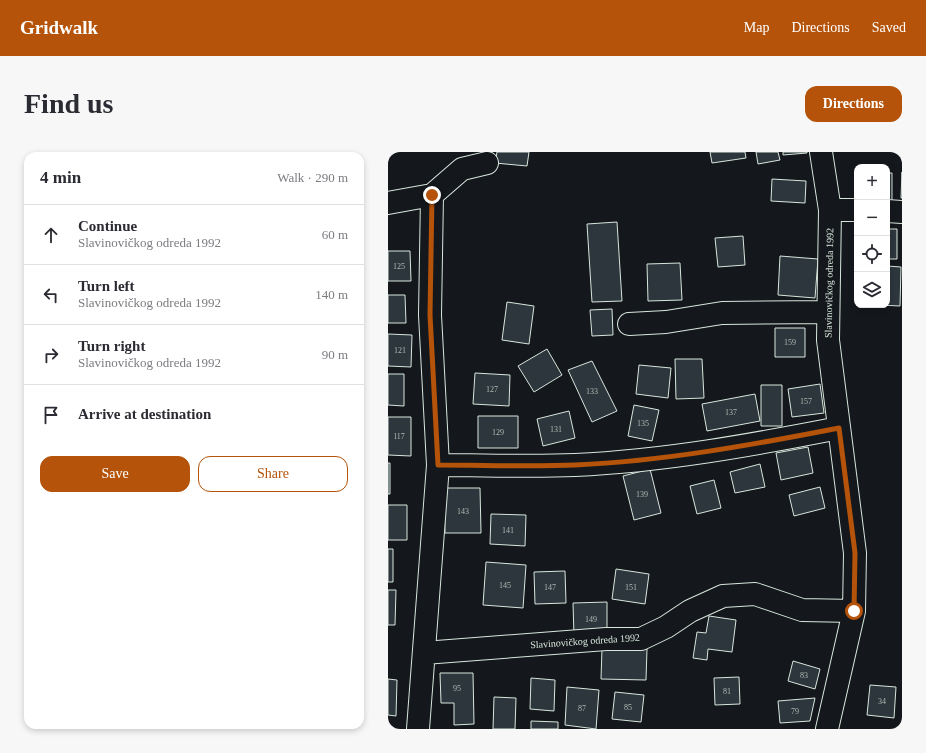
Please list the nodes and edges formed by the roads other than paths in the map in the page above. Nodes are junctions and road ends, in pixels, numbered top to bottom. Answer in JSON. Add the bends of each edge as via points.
{"nodes":[{"id":1,"x":821,"y":152,"type":"edge"},
{"id":2,"x":487,"y":163,"type":"dead end"},
{"id":3,"x":432,"y":195,"type":"junction"},
{"id":4,"x":388,"y":203,"type":"edge"},
{"id":5,"x":830,"y":210,"type":"junction"},
{"id":6,"x":854,"y":210,"type":"edge"},
{"id":7,"x":890,"y":211,"type":"edge"},
{"id":8,"x":902,"y":212,"type":"edge"},
{"id":9,"x":828,"y":312,"type":"junction"},
{"id":10,"x":629,"y":324,"type":"dead end"},
{"id":11,"x":839,"y":428,"type":"junction"},
{"id":12,"x":438,"y":465,"type":"junction"},
{"id":13,"x":854,"y":611,"type":"junction"},
{"id":14,"x":424,"y":653,"type":"junction"},
{"id":15,"x":418,"y":729,"type":"edge"},
{"id":16,"x":827,"y":729,"type":"edge"}],
"edges":[{"from":1,"to":5,"type":"street","name":"Slavinovičkog odreda 1992"},
{"from":2,"to":3,"type":"street","via":[[462,169]]},
{"from":3,"to":4,"type":"street"},
{"from":3,"to":12,"type":"street","via":[[430,315]]},
{"from":5,"to":6,"type":"street"},
{"from":5,"to":9,"type":"street","name":"Slavinovičkog odreda 1992"},
{"from":7,"to":8,"type":"street"},
{"from":9,"to":10,"type":"street","via":[[722,313],[666,322]]},
{"from":9,"to":11,"type":"street","name":"Slavinovičkog odreda 1992","via":[[828,340]]},
{"from":11,"to":12,"type":"street","via":[[684,455],[575,465]]},
{"from":11,"to":13,"type":"street","name":"Slavinovičkog odreda 1992","via":[[855,553]]},
{"from":12,"to":14,"type":"street"},
{"from":13,"to":14,"type":"street","name":"Slavinovičkog odreda 1992","via":[[802,610],[755,594],[723,596],[690,611],[641,639],[606,639]]},
{"from":13,"to":16,"type":"street","name":"Slavinovičkog odreda 1992"},
{"from":14,"to":15,"type":"street"}]}
